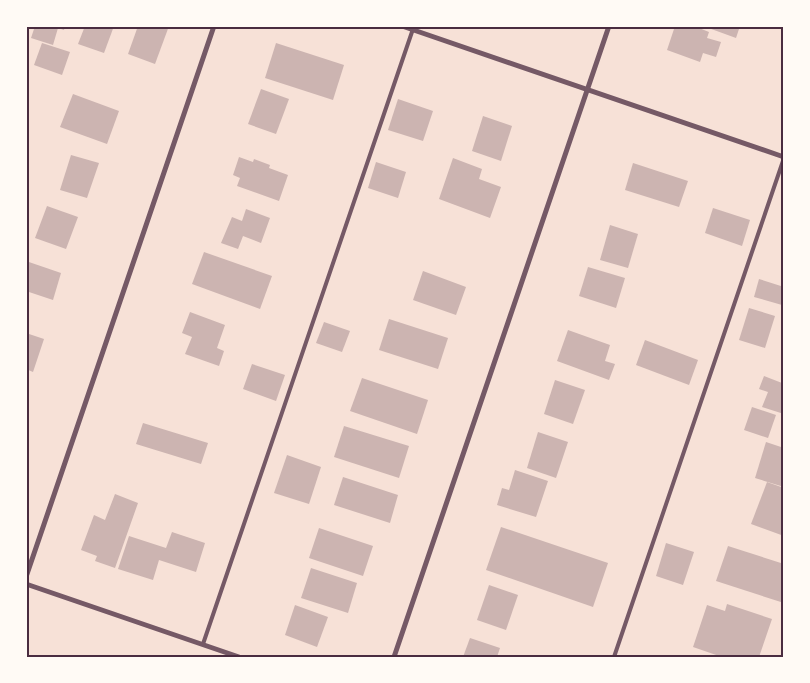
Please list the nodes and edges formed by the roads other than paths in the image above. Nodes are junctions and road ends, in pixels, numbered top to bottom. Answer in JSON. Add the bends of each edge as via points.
{"nodes":[{"id":1,"x":214,"y":26,"type":"edge"},
{"id":2,"x":402,"y":26,"type":"edge"},
{"id":3,"x":609,"y":26,"type":"edge"},
{"id":4,"x":413,"y":28,"type":"edge"},
{"id":5,"x":588,"y":90,"type":"junction"},
{"id":6,"x":784,"y":158,"type":"edge"},
{"id":7,"x":26,"y":577,"type":"edge"},
{"id":8,"x":26,"y":584,"type":"edge"},
{"id":9,"x":203,"y":644,"type":"junction"},
{"id":10,"x":239,"y":657,"type":"edge"},
{"id":11,"x":394,"y":657,"type":"edge"},
{"id":12,"x":614,"y":657,"type":"edge"}],
"edges":[{"from":1,"to":7,"type":"street"},
{"from":2,"to":4,"type":"street"},
{"from":3,"to":5,"type":"street"},
{"from":4,"to":5,"type":"street"},
{"from":4,"to":9,"type":"lane"},
{"from":5,"to":6,"type":"street"},
{"from":5,"to":11,"type":"street"},
{"from":6,"to":12,"type":"lane"},
{"from":8,"to":9,"type":"street"},
{"from":9,"to":10,"type":"street"}]}
